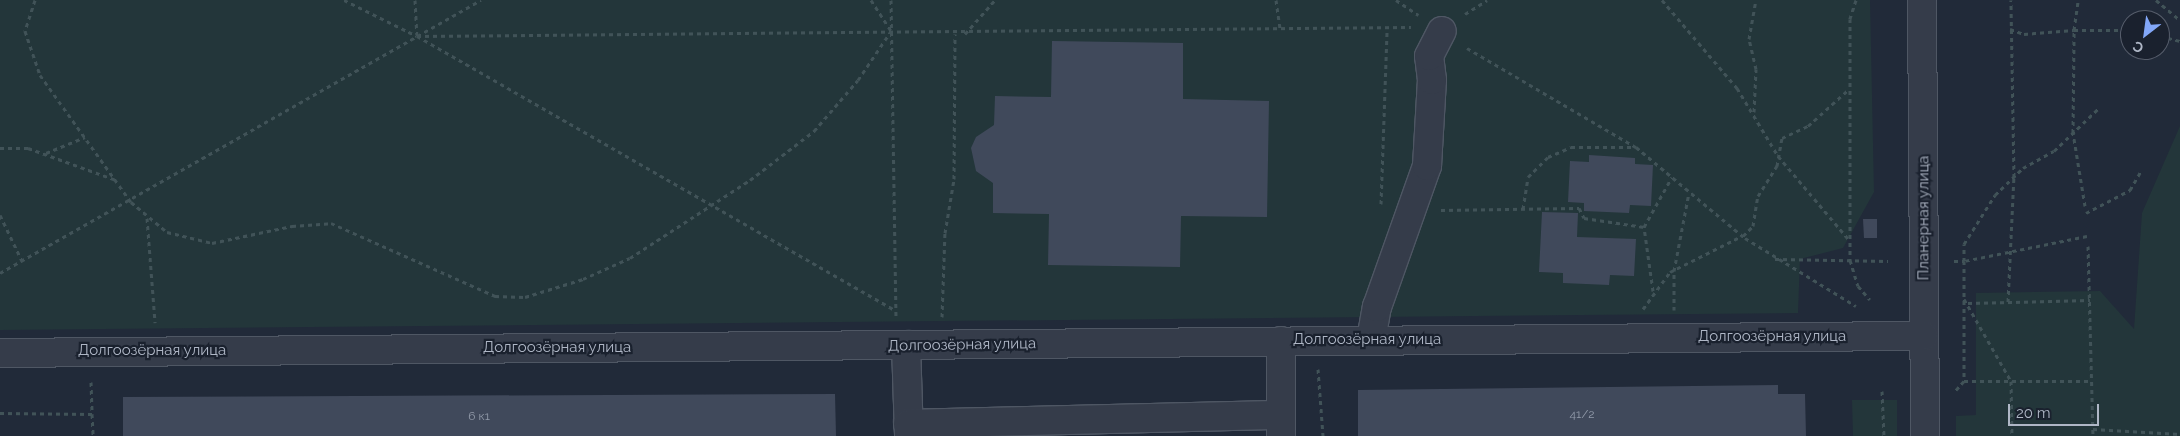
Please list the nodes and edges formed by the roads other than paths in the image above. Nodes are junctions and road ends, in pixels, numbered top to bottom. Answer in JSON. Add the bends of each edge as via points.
{"nodes":[{"id":1,"x":1922,"y":0,"type":"edge"},
{"id":2,"x":1437,"y":28,"type":"road end"},
{"id":3,"x":1924,"y":336,"type":"junction"},
{"id":4,"x":1371,"y":340,"type":"junction"},
{"id":5,"x":1281,"y":341,"type":"junction"},
{"id":6,"x":906,"y":346,"type":"junction"},
{"id":7,"x":0,"y":353,"type":"edge"},
{"id":8,"x":1280,"y":426,"type":"edge"},
{"id":9,"x":909,"y":430,"type":"edge"},
{"id":10,"x":1925,"y":436,"type":"edge"}],
"edges":[{"from":1,"to":3,"type":"street","name":"Планерная улица"},
{"from":2,"to":4,"type":"street","via":[[1429,56],[1432,80],[1428,166],[1377,307]]},
{"from":3,"to":4,"type":"street","name":"Долгоозёрная улица"},
{"from":3,"to":10,"type":"street","name":"Планерная улица"},
{"from":4,"to":5,"type":"street","name":"Долгоозёрная улица"},
{"from":5,"to":6,"type":"street","name":"Долгоозёрная улица"},
{"from":5,"to":8,"type":"street"},
{"from":6,"to":7,"type":"street","name":"Долгоозёрная улица"},
{"from":6,"to":9,"type":"street"},
{"from":8,"to":9,"type":"street"}]}
